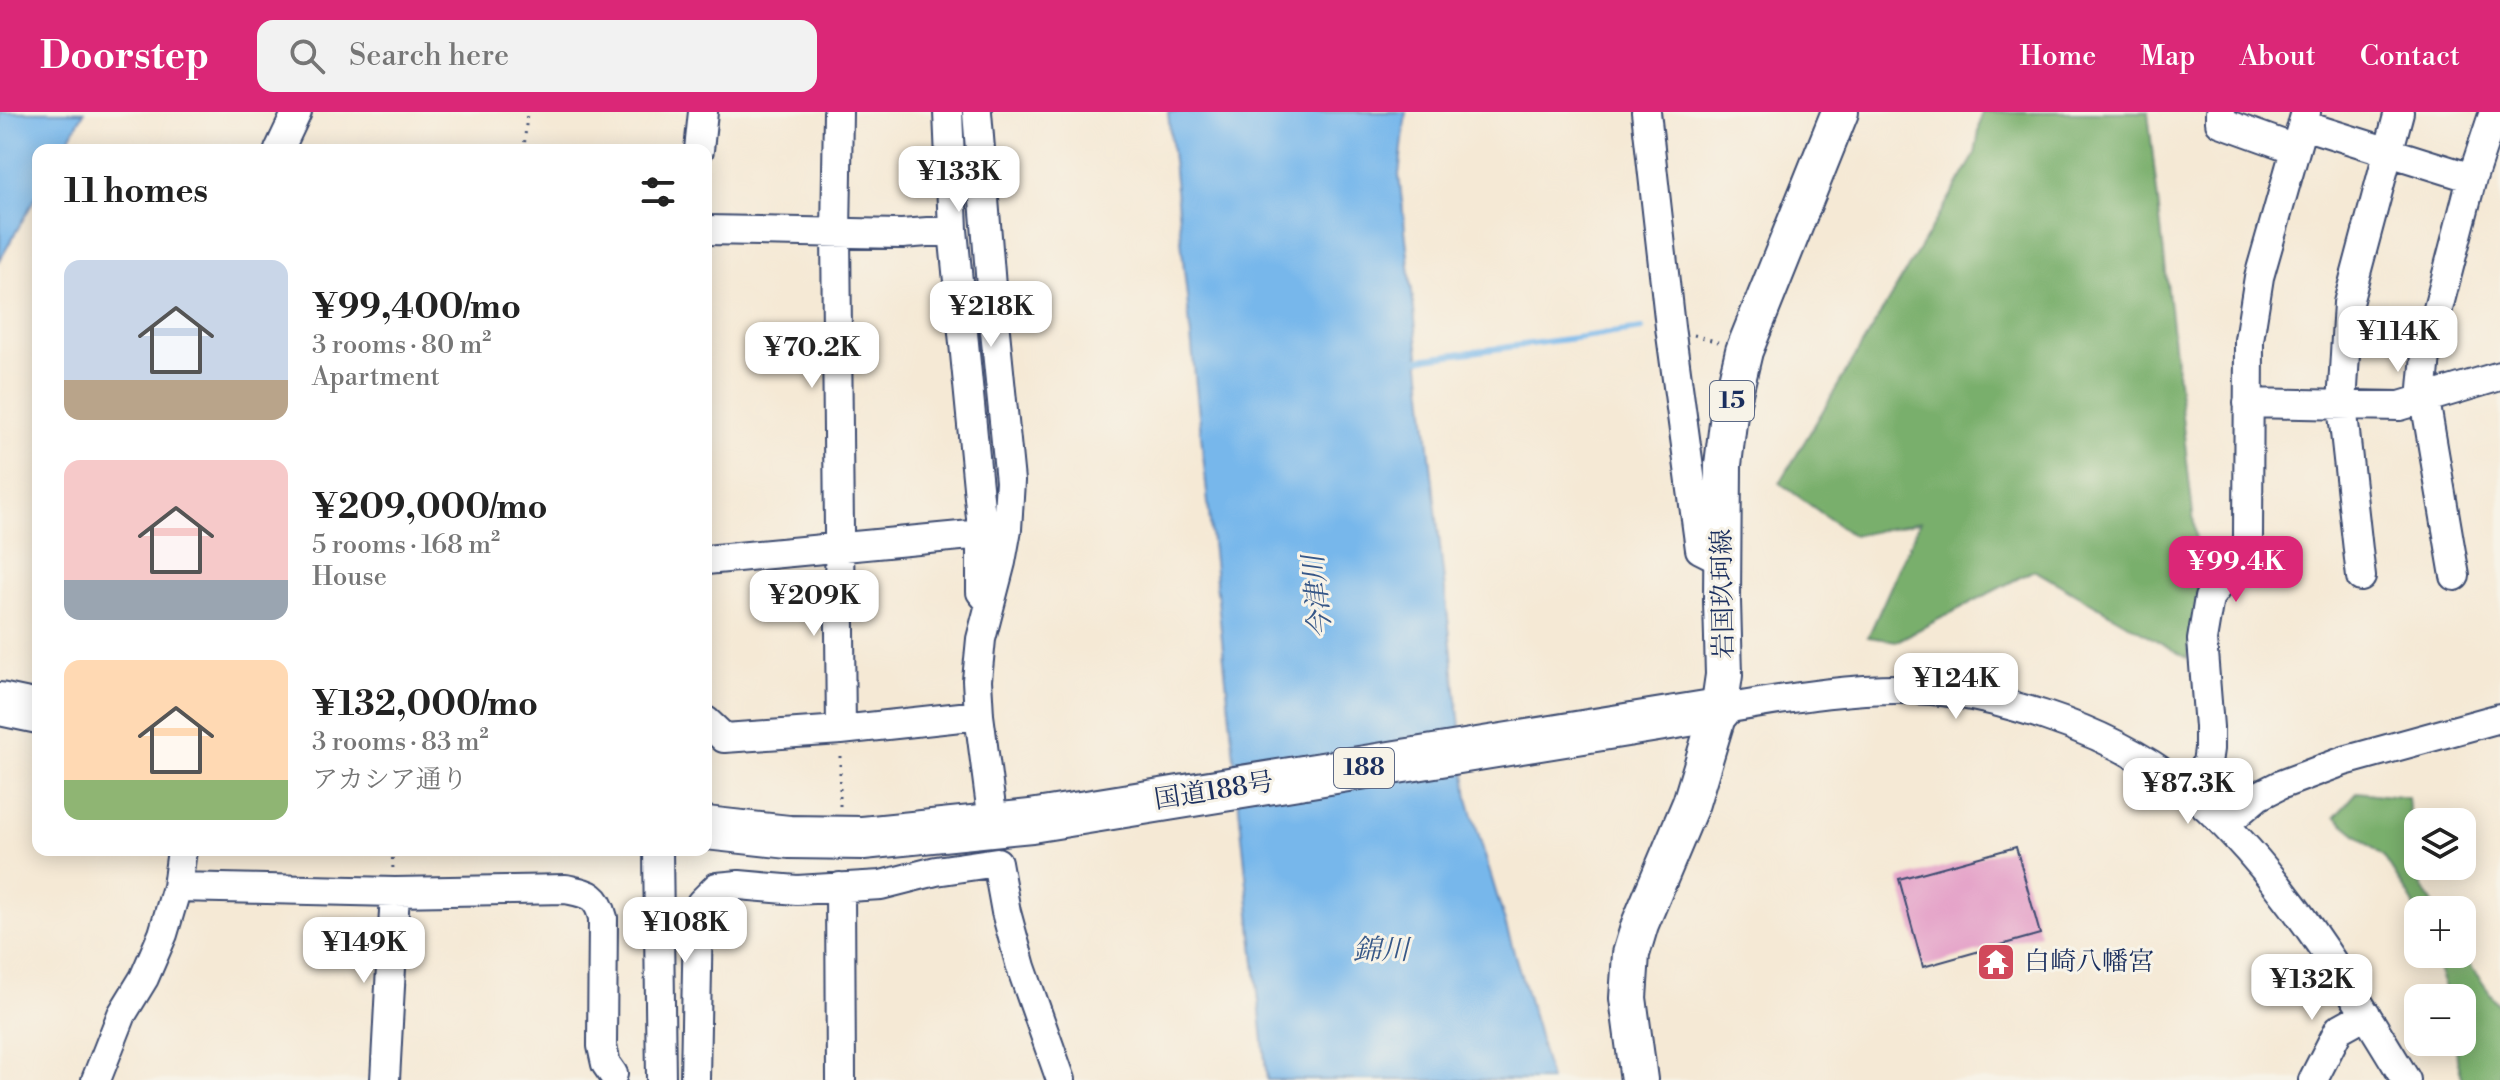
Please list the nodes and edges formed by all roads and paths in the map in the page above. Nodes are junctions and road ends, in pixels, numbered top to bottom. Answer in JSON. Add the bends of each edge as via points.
{"nodes":[{"id":1,"x":297,"y":112,"type":"edge"},
{"id":2,"x":527,"y":112,"type":"edge"},
{"id":3,"x":703,"y":112,"type":"edge"},
{"id":4,"x":838,"y":112,"type":"edge"},
{"id":5,"x":948,"y":112,"type":"edge"},
{"id":6,"x":977,"y":112,"type":"edge"},
{"id":7,"x":1646,"y":112,"type":"edge"},
{"id":8,"x":1840,"y":112,"type":"edge"},
{"id":9,"x":2220,"y":112,"type":"edge"},
{"id":10,"x":2399,"y":112,"type":"edge"},
{"id":11,"x":2494,"y":112,"type":"edge"},
{"id":12,"x":2302,"y":129,"type":"edge"},
{"id":13,"x":282,"y":144,"type":"edge"},
{"id":14,"x":524,"y":144,"type":"edge"},
{"id":15,"x":700,"y":144,"type":"edge"},
{"id":16,"x":2389,"y":151,"type":"junction"},
{"id":17,"x":2472,"y":178,"type":"junction"},
{"id":18,"x":712,"y":230,"type":"edge"},
{"id":19,"x":953,"y":230,"type":"junction"},
{"id":20,"x":836,"y":233,"type":"junction"},
{"id":21,"x":1670,"y":327,"type":"junction"},
{"id":22,"x":1744,"y":351,"type":"junction"},
{"id":23,"x":2500,"y":376,"type":"edge"},
{"id":24,"x":2424,"y":398,"type":"junction"},
{"id":25,"x":2248,"y":403,"type":"junction"},
{"id":26,"x":2342,"y":405,"type":"junction"},
{"id":27,"x":982,"y":536,"type":"junction"},
{"id":28,"x":839,"y":546,"type":"junction"},
{"id":29,"x":712,"y":559,"type":"edge"},
{"id":30,"x":1722,"y":560,"type":"junction"},
{"id":31,"x":2455,"y":576,"type":"dead end"},
{"id":32,"x":2361,"y":577,"type":"dead end"},
{"id":33,"x":990,"y":603,"type":"junction"},
{"id":34,"x":0,"y":704,"type":"edge"},
{"id":35,"x":1719,"y":710,"type":"junction"},
{"id":36,"x":32,"y":711,"type":"edge"},
{"id":37,"x":979,"y":715,"type":"junction"},
{"id":38,"x":2500,"y":718,"type":"edge"},
{"id":39,"x":712,"y":727,"type":"edge"},
{"id":40,"x":841,"y":730,"type":"junction"},
{"id":41,"x":2186,"y":789,"type":"junction"},
{"id":42,"x":991,"y":807,"type":"dead end"},
{"id":43,"x":840,"y":819,"type":"dead end"},
{"id":44,"x":2225,"y":824,"type":"junction"},
{"id":45,"x":712,"y":829,"type":"edge"},
{"id":46,"x":181,"y":856,"type":"edge"},
{"id":47,"x":658,"y":856,"type":"edge"},
{"id":48,"x":177,"y":887,"type":"junction"},
{"id":49,"x":840,"y":887,"type":"junction"},
{"id":50,"x":395,"y":892,"type":"junction"},
{"id":51,"x":2366,"y":1014,"type":"junction"},
{"id":52,"x":613,"y":1078,"type":"edge"},
{"id":53,"x":96,"y":1080,"type":"edge"},
{"id":54,"x":385,"y":1080,"type":"edge"},
{"id":55,"x":661,"y":1080,"type":"edge"},
{"id":56,"x":695,"y":1080,"type":"edge"},
{"id":57,"x":841,"y":1080,"type":"edge"},
{"id":58,"x":1061,"y":1080,"type":"edge"},
{"id":59,"x":1639,"y":1080,"type":"edge"},
{"id":60,"x":2313,"y":1080,"type":"edge"},
{"id":61,"x":2406,"y":1080,"type":"edge"}],
"edges":[{"from":1,"to":13,"type":"street"},
{"from":2,"to":14,"type":"path"},
{"from":3,"to":15,"type":"street"},
{"from":4,"to":20,"type":"street"},
{"from":5,"to":19,"type":"street"},
{"from":6,"to":33,"type":"street","via":[[1010,481],[1007,529]]},
{"from":7,"to":21,"type":"street"},
{"from":8,"to":22,"type":"main road","name":"岩国玖珂線","number":"15"},
{"from":9,"to":12,"type":"street","via":[[2220,122]]},
{"from":10,"to":16,"type":"street"},
{"from":11,"to":17,"type":"street"},
{"from":12,"to":16,"type":"street"},
{"from":12,"to":25,"type":"street","via":[[2259,277],[2249,340]]},
{"from":16,"to":17,"type":"street"},
{"from":16,"to":26,"type":"street","via":[[2348,303]]},
{"from":17,"to":24,"type":"street","via":[[2426,355]]},
{"from":18,"to":20,"type":"street"},
{"from":19,"to":20,"type":"street"},
{"from":19,"to":27,"type":"street"},
{"from":20,"to":28,"type":"street"},
{"from":21,"to":22,"type":"path"},
{"from":21,"to":30,"type":"street","via":[[1700,549]]},
{"from":22,"to":30,"type":"main road","name":"岩国玖珂線","number":"15","via":[[1723,465]]},
{"from":23,"to":24,"type":"street"},
{"from":24,"to":26,"type":"street","via":[[2400,406]]},
{"from":24,"to":31,"type":"street"},
{"from":25,"to":26,"type":"street"},
{"from":25,"to":41,"type":"street","via":[[2248,538],[2209,598],[2202,640],[2209,749],[2207,763]]},
{"from":26,"to":32,"type":"street"},
{"from":27,"to":28,"type":"street"},
{"from":27,"to":33,"type":"street","via":[[981,592]]},
{"from":28,"to":29,"type":"street"},
{"from":28,"to":40,"type":"street"},
{"from":30,"to":35,"type":"main road","name":"岩国玖珂線","number":"15","via":[[1724,675]]},
{"from":33,"to":37,"type":"street","via":[[981,639]]},
{"from":34,"to":36,"type":"highway"},
{"from":35,"to":41,"type":"street","via":[[1869,690],[1931,690],[1982,698],[2075,726]]},
{"from":35,"to":45,"type":"highway","name":"国道188号","number":"188","via":[[916,834],[789,837]]},
{"from":35,"to":59,"type":"main road","name":"岩国玖珂線","number":"15","via":[[1691,803],[1631,954],[1628,998]]},
{"from":37,"to":40,"type":"street"},
{"from":37,"to":42,"type":"street"},
{"from":38,"to":44,"type":"street","via":[[2344,761],[2280,785]]},
{"from":39,"to":40,"type":"street","via":[[724,738]]},
{"from":40,"to":43,"type":"path"},
{"from":41,"to":44,"type":"street"},
{"from":44,"to":51,"type":"street","via":[[2307,923]]},
{"from":46,"to":48,"type":"street"},
{"from":47,"to":55,"type":"street"},
{"from":48,"to":50,"type":"street"},
{"from":48,"to":53,"type":"street","via":[[163,934]]},
{"from":49,"to":56,"type":"street","via":[[717,887],[701,903]]},
{"from":49,"to":57,"type":"street"},
{"from":49,"to":58,"type":"street","via":[[881,885],[997,862],[1021,967]]},
{"from":50,"to":52,"type":"street","via":[[566,889],[588,894],[599,904],[603,918],[602,1046]]},
{"from":50,"to":54,"type":"street"},
{"from":51,"to":60,"type":"street","via":[[2339,1029]]},
{"from":51,"to":61,"type":"street"}]}
